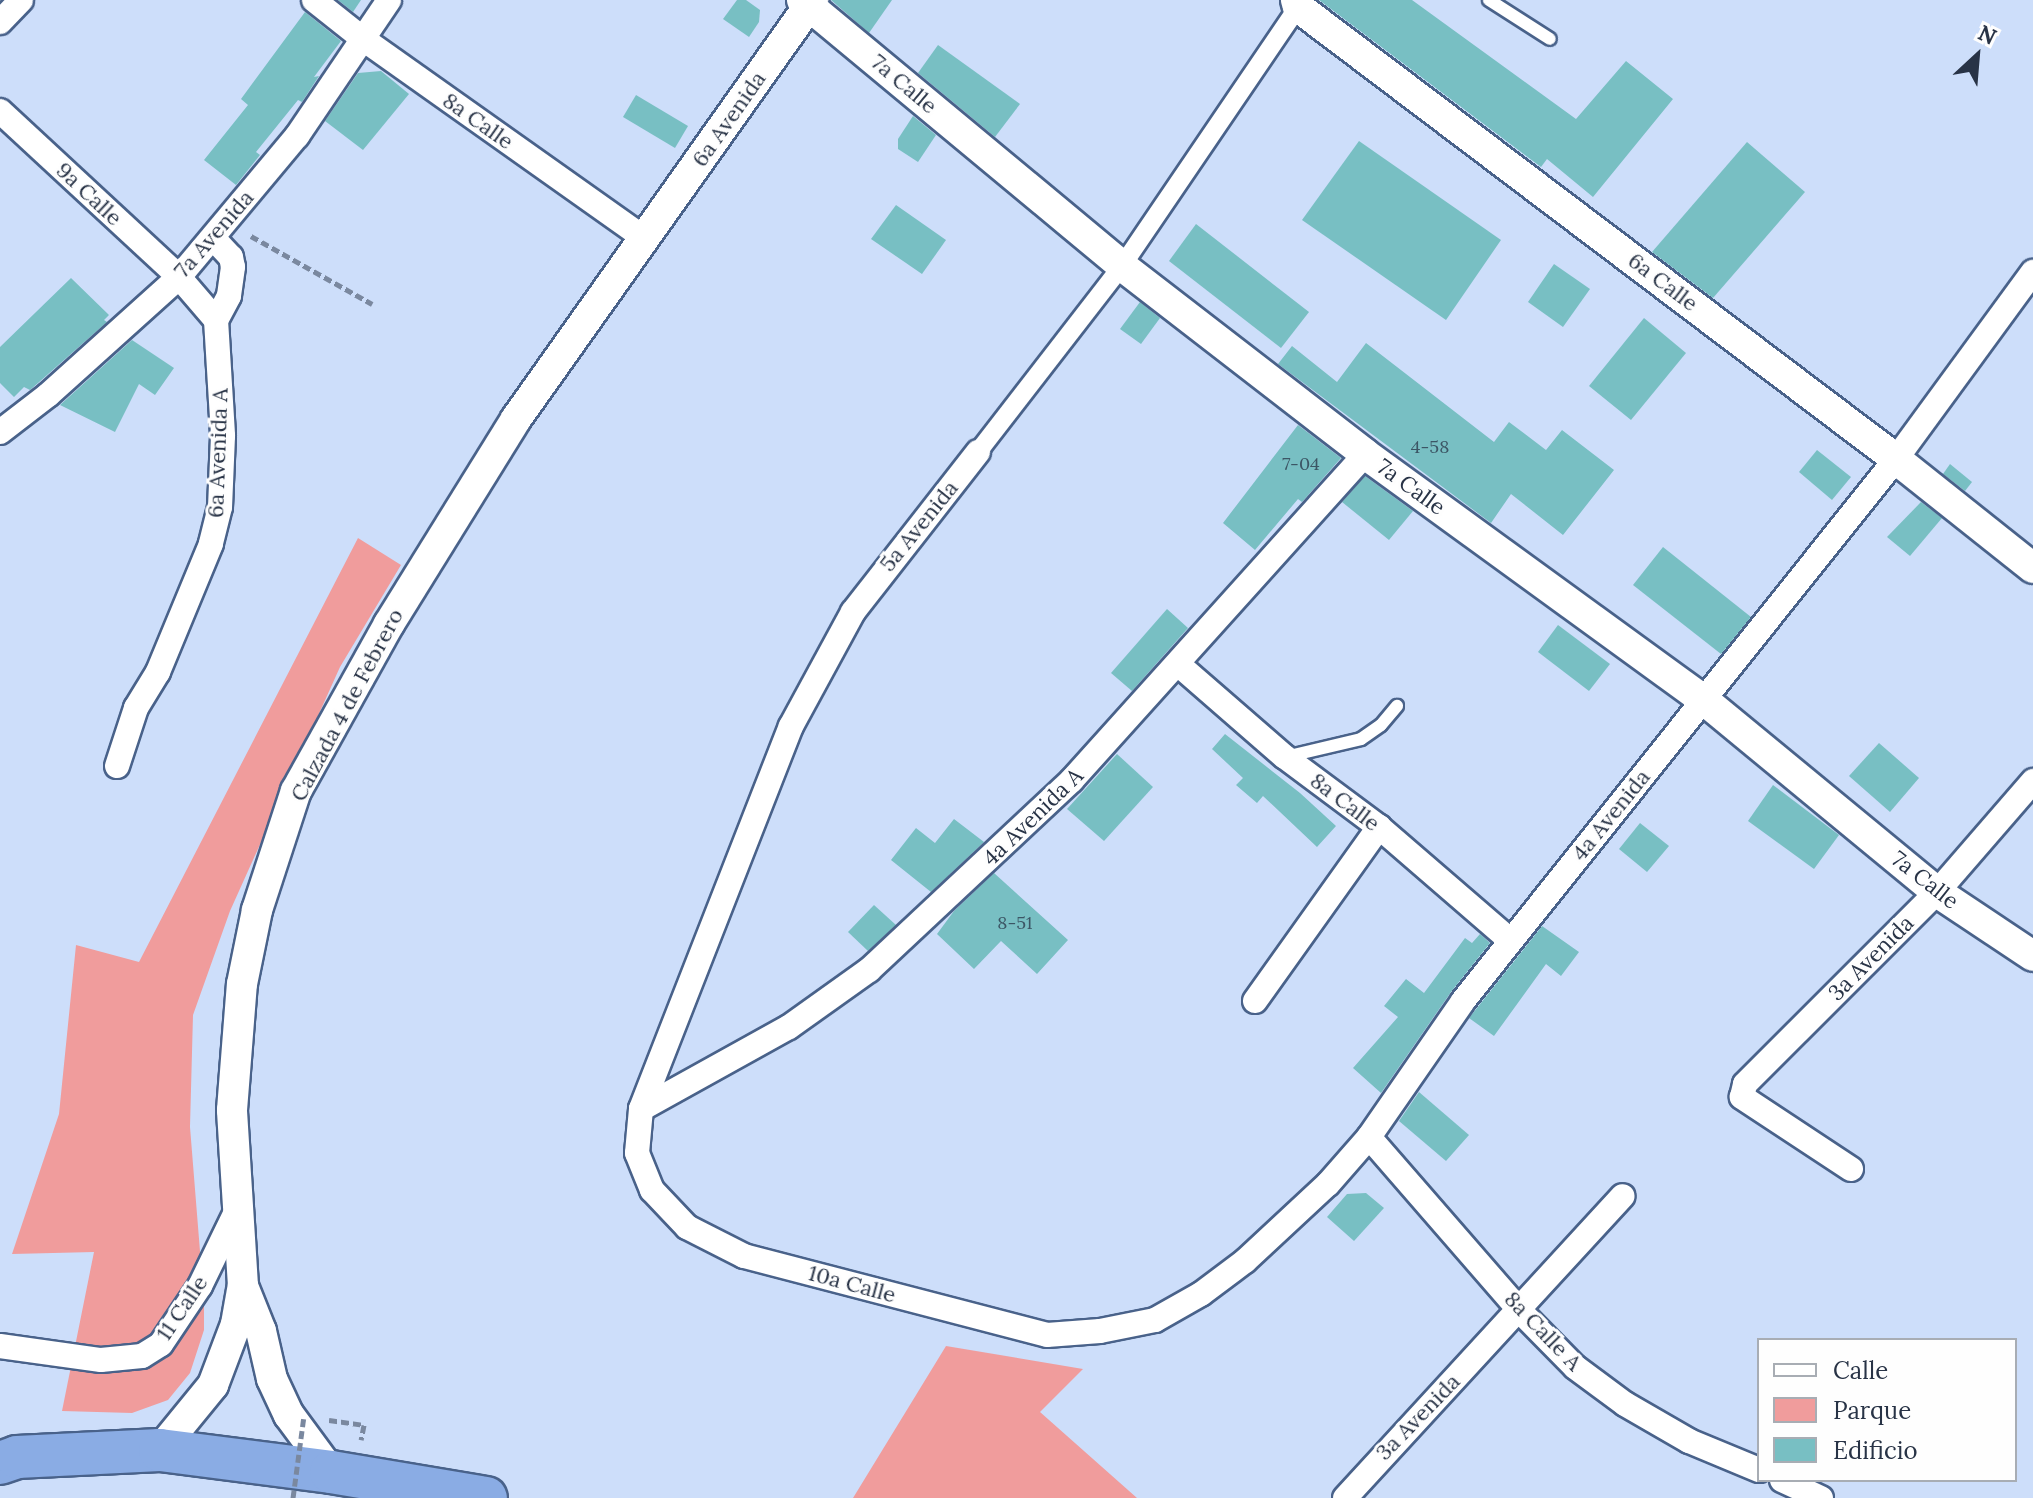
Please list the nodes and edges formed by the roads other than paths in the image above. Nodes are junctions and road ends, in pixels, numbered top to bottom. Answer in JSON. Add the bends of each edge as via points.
{"nodes":[{"id":1,"x":21,"y":0,"type":"edge"},
{"id":2,"x":314,"y":0,"type":"edge"},
{"id":3,"x":389,"y":0,"type":"edge"},
{"id":4,"x":1489,"y":0,"type":"edge"},
{"id":5,"x":808,"y":2,"type":"edge"},
{"id":6,"x":1296,"y":2,"type":"edge"},
{"id":7,"x":0,"y":22,"type":"edge"},
{"id":8,"x":363,"y":39,"type":"junction"},
{"id":9,"x":1550,"y":39,"type":"dead end"},
{"id":10,"x":0,"y":111,"type":"edge"},
{"id":11,"x":220,"y":230,"type":"junction"},
{"id":12,"x":644,"y":238,"type":"junction"},
{"id":13,"x":1122,"y":266,"type":"junction"},
{"id":14,"x":2033,"y":272,"type":"edge"},
{"id":15,"x":179,"y":277,"type":"junction"},
{"id":16,"x":216,"y":320,"type":"junction"},
{"id":17,"x":0,"y":432,"type":"edge"},
{"id":18,"x":978,"y":452,"type":"joint"},
{"id":19,"x":1365,"y":454,"type":"junction"},
{"id":20,"x":1896,"y":459,"type":"junction"},
{"id":21,"x":2033,"y":568,"type":"edge"},
{"id":22,"x":1179,"y":665,"type":"junction"},
{"id":23,"x":1704,"y":700,"type":"junction"},
{"id":24,"x":1397,"y":706,"type":"dead end"},
{"id":25,"x":1285,"y":757,"type":"junction"},
{"id":26,"x":117,"y":766,"type":"dead end"},
{"id":27,"x":2033,"y":781,"type":"edge"},
{"id":28,"x":1379,"y":827,"type":"junction"},
{"id":29,"x":1937,"y":892,"type":"junction"},
{"id":30,"x":1510,"y":940,"type":"junction"},
{"id":31,"x":2033,"y":956,"type":"edge"},
{"id":32,"x":1255,"y":1001,"type":"dead end"},
{"id":33,"x":641,"y":1109,"type":"junction"},
{"id":34,"x":1369,"y":1137,"type":"junction"},
{"id":35,"x":1851,"y":1169,"type":"dead end"},
{"id":36,"x":1623,"y":1196,"type":"dead end"},
{"id":37,"x":236,"y":1212,"type":"junction"},
{"id":38,"x":243,"y":1286,"type":"junction"},
{"id":39,"x":1520,"y":1311,"type":"junction"},
{"id":40,"x":1155,"y":1320,"type":"joint"},
{"id":41,"x":0,"y":1346,"type":"edge"},
{"id":42,"x":160,"y":1450,"type":"junction"},
{"id":43,"x":0,"y":1463,"type":"edge"},
{"id":44,"x":1757,"y":1469,"type":"edge"},
{"id":45,"x":331,"y":1472,"type":"junction"},
{"id":46,"x":1786,"y":1482,"type":"edge"},
{"id":47,"x":1358,"y":1493,"type":"edge"},
{"id":48,"x":486,"y":1498,"type":"edge"},
{"id":49,"x":1821,"y":1498,"type":"edge"}],
"edges":[{"from":1,"to":7,"type":"street"},
{"from":2,"to":8,"type":"street","name":"8a Calle"},
{"from":3,"to":8,"type":"street","name":"7a Avenida"},
{"from":4,"to":9,"type":"lane"},
{"from":5,"to":12,"type":"street","name":"6a Avenida"},
{"from":5,"to":13,"type":"street","name":"7a Calle"},
{"from":6,"to":13,"type":"street","name":"5a Avenida"},
{"from":6,"to":20,"type":"street","name":"6a Calle"},
{"from":8,"to":11,"type":"street","name":"7a Avenida","via":[[297,136]]},
{"from":8,"to":12,"type":"street","name":"8a Calle"},
{"from":10,"to":15,"type":"street","name":"9a Calle"},
{"from":11,"to":15,"type":"street","name":"7a Avenida"},
{"from":11,"to":16,"type":"street","via":[[233,267],[229,296]]},
{"from":12,"to":37,"type":"street","name":"Calzada 4 de Febrero","via":[[516,419],[389,624],[296,791],[257,910],[242,984],[232,1110]]},
{"from":13,"to":18,"type":"street","name":"5a Avenida"},
{"from":13,"to":19,"type":"street","name":"7a Calle"},
{"from":14,"to":20,"type":"street","name":"4a Avenida"},
{"from":15,"to":16,"type":"street"},
{"from":15,"to":17,"type":"street","name":"7a Avenida"},
{"from":16,"to":26,"type":"street","name":"6a Avenida A","via":[[223,436],[220,507],[211,544],[158,672],[136,708]]},
{"from":18,"to":33,"type":"street","name":"5a Avenida","via":[[853,612],[791,726]]},
{"from":19,"to":22,"type":"street","name":"4a Avenida A"},
{"from":19,"to":23,"type":"street","name":"7a Calle"},
{"from":20,"to":21,"type":"street","name":"6a Calle"},
{"from":20,"to":23,"type":"street","name":"4a Avenida"},
{"from":22,"to":25,"type":"street","name":"8a Calle"},
{"from":22,"to":33,"type":"street","name":"4a Avenida A","via":[[1071,781],[869,970],[789,1027]]},
{"from":23,"to":29,"type":"street","name":"7a Calle"},
{"from":23,"to":30,"type":"street","name":"4a Avenida"},
{"from":24,"to":25,"type":"lane","via":[[1361,739]]},
{"from":25,"to":28,"type":"street","name":"8a Calle"},
{"from":27,"to":29,"type":"street","name":"3a Avenida"},
{"from":28,"to":30,"type":"street","name":"8a Calle"},
{"from":28,"to":32,"type":"street"},
{"from":29,"to":31,"type":"street","name":"7a Calle"},
{"from":29,"to":35,"type":"street","name":"3a Avenida","via":[[1752,1075],[1742,1097]]},
{"from":30,"to":34,"type":"street","name":"4a Avenida"},
{"from":33,"to":40,"type":"street","name":"10a Calle","via":[[637,1153],[652,1190],[687,1227],[744,1256],[1047,1335]]},
{"from":34,"to":39,"type":"street","name":"8a Calle A"},
{"from":34,"to":40,"type":"street","name":"4a Avenida","via":[[1328,1184],[1245,1261]]},
{"from":36,"to":39,"type":"street","name":"3a Avenida"},
{"from":37,"to":38,"type":"street","name":"Calzada 4 de Febrero"},
{"from":37,"to":41,"type":"street","name":"11 Calle","via":[[200,1286],[161,1344],[142,1356],[101,1360]]},
{"from":38,"to":42,"type":"street","name":"Calzada 4 de Febrero","via":[[236,1324],[213,1385]]},
{"from":38,"to":45,"type":"street","name":"Calzada 4 de Febrero","via":[[289,1415]]},
{"from":39,"to":44,"type":"street","name":"8a Calle A","via":[[1575,1367],[1625,1404],[1689,1441]]},
{"from":39,"to":47,"type":"street","name":"3a Avenida"},
{"from":42,"to":43,"type":"highway","via":[[17,1457]]},
{"from":42,"to":45,"type":"highway"},
{"from":45,"to":48,"type":"highway"},
{"from":46,"to":49,"type":"street"}]}
